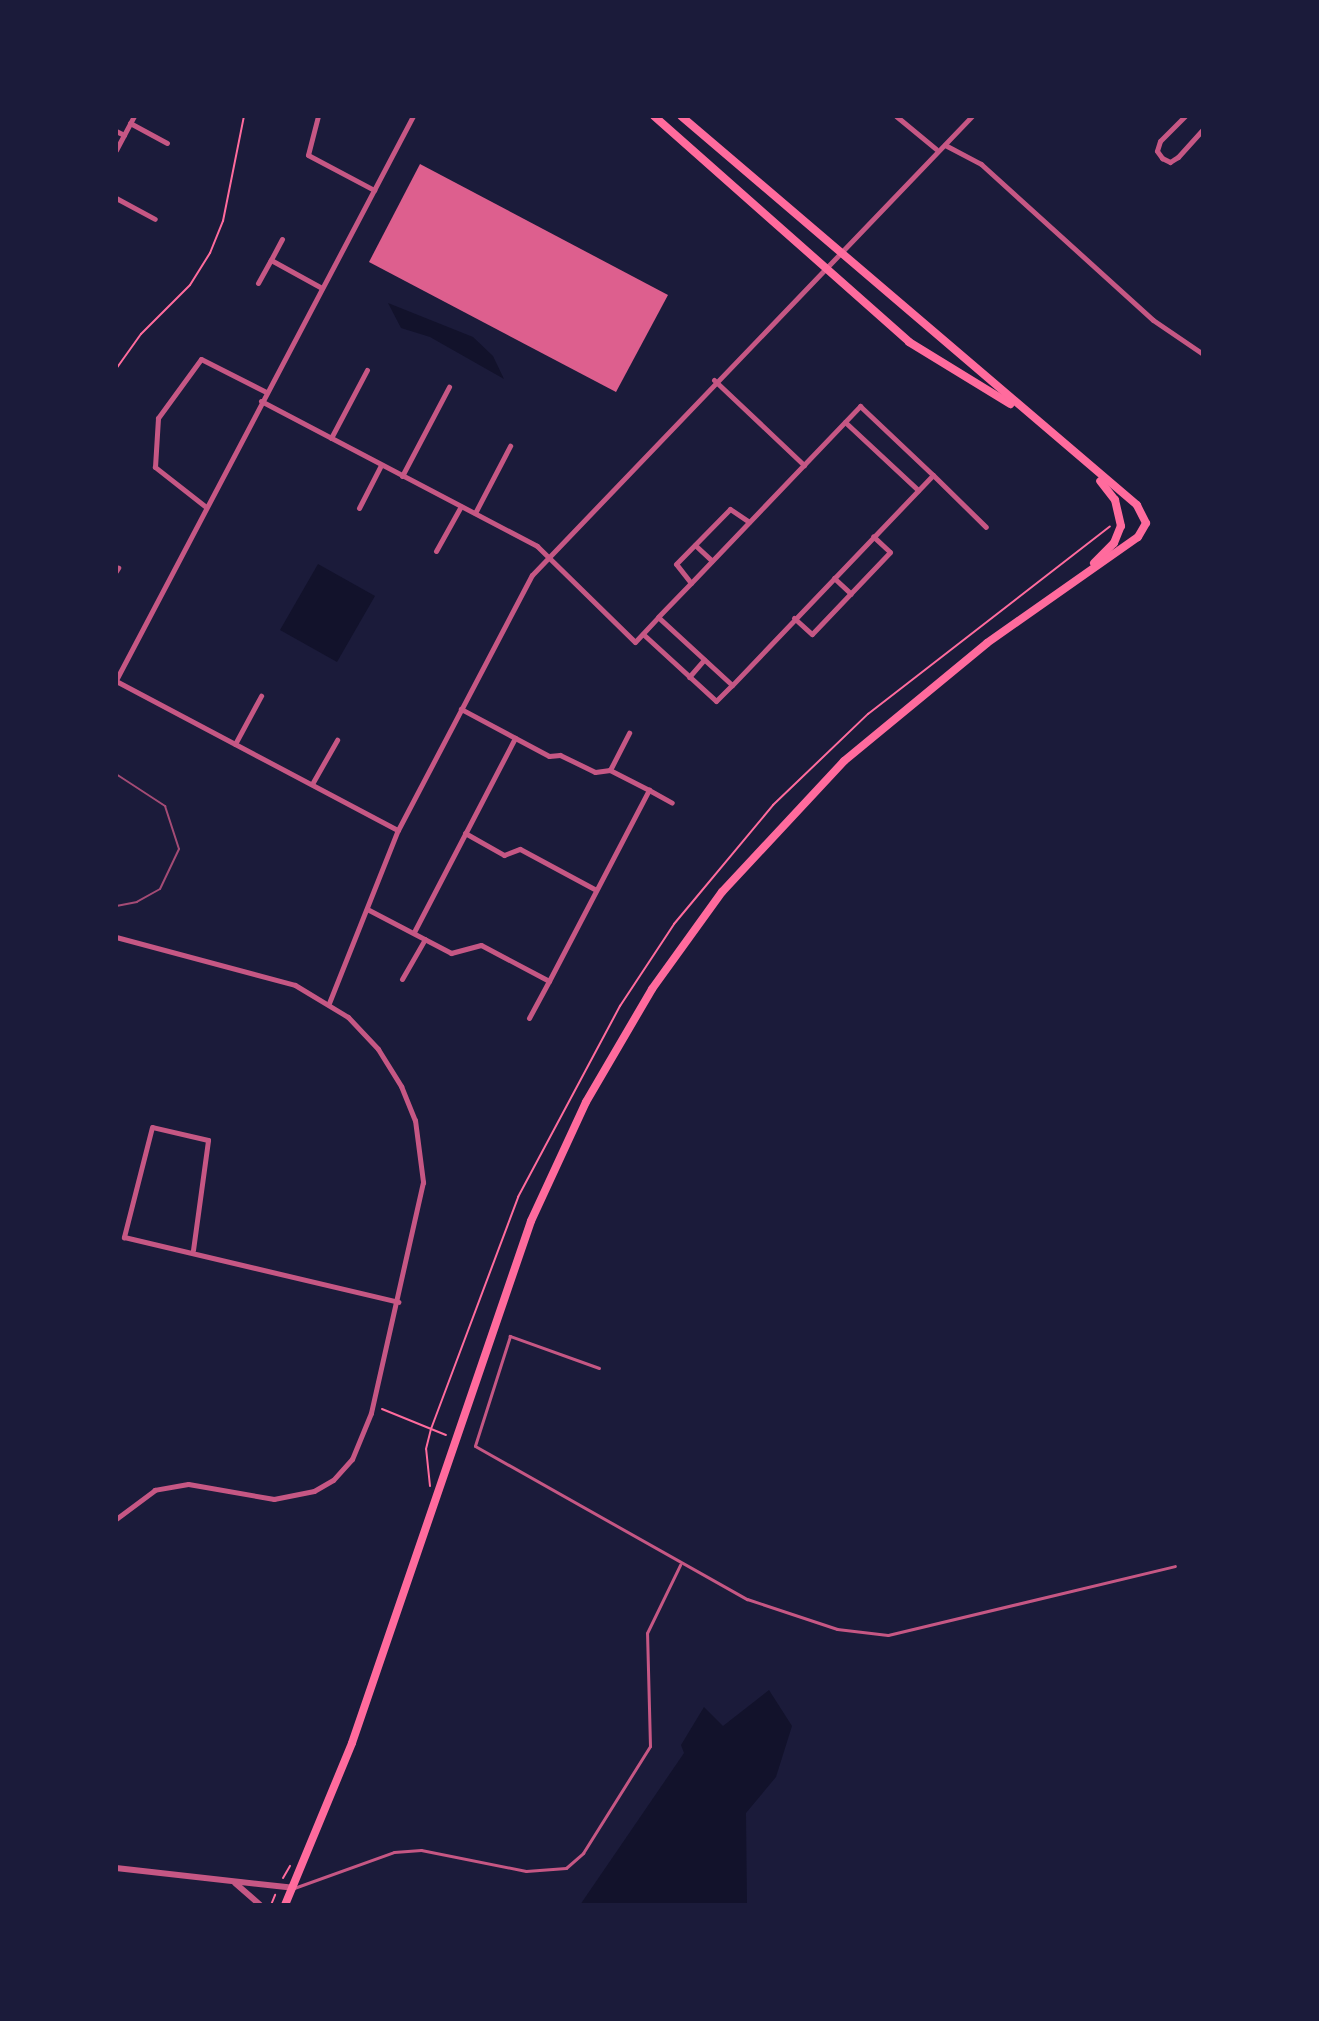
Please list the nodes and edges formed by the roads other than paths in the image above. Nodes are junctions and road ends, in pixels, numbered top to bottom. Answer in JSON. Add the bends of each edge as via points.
{"nodes":[{"id":1,"x":134,"y":116,"type":"edge"},
{"id":2,"x":318,"y":116,"type":"edge"},
{"id":3,"x":413,"y":116,"type":"edge"},
{"id":4,"x":654,"y":116,"type":"edge"},
{"id":5,"x":681,"y":116,"type":"edge"},
{"id":6,"x":896,"y":116,"type":"edge"},
{"id":7,"x":972,"y":116,"type":"edge"},
{"id":8,"x":1185,"y":116,"type":"edge"},
{"id":9,"x":130,"y":123,"type":"junction"},
{"id":10,"x":1203,"y":129,"type":"edge"},
{"id":11,"x":116,"y":131,"type":"edge"},
{"id":12,"x":124,"y":135,"type":"junction"},
{"id":13,"x":167,"y":143,"type":"dead end"},
{"id":14,"x":945,"y":145,"type":"junction"},
{"id":15,"x":936,"y":149,"type":"junction"},
{"id":16,"x":116,"y":150,"type":"edge"},
{"id":17,"x":374,"y":190,"type":"junction"},
{"id":18,"x":116,"y":198,"type":"edge"},
{"id":19,"x":155,"y":219,"type":"dead end"},
{"id":20,"x":282,"y":239,"type":"dead end"},
{"id":21,"x":838,"y":254,"type":"junction"},
{"id":22,"x":271,"y":260,"type":"junction"},
{"id":23,"x":825,"y":269,"type":"junction"},
{"id":24,"x":258,"y":283,"type":"dead end"},
{"id":25,"x":322,"y":288,"type":"junction"},
{"id":26,"x":1203,"y":354,"type":"edge"},
{"id":27,"x":367,"y":370,"type":"dead end"},
{"id":28,"x":714,"y":380,"type":"junction"},
{"id":29,"x":449,"y":387,"type":"dead end"},
{"id":30,"x":266,"y":392,"type":"junction"},
{"id":31,"x":261,"y":401,"type":"junction"},
{"id":32,"x":1030,"y":418,"type":"junction"},
{"id":33,"x":845,"y":422,"type":"junction"},
{"id":34,"x":331,"y":438,"type":"junction"},
{"id":35,"x":510,"y":446,"type":"dead end"},
{"id":36,"x":381,"y":465,"type":"junction"},
{"id":37,"x":804,"y":465,"type":"junction"},
{"id":38,"x":1091,"y":470,"type":"junction"},
{"id":39,"x":933,"y":475,"type":"junction"},
{"id":40,"x":402,"y":476,"type":"junction"},
{"id":41,"x":918,"y":490,"type":"junction"},
{"id":42,"x":461,"y":506,"type":"junction"},
{"id":43,"x":206,"y":507,"type":"junction"},
{"id":44,"x":359,"y":508,"type":"dead end"},
{"id":45,"x":475,"y":513,"type":"junction"},
{"id":46,"x":749,"y":522,"type":"junction"},
{"id":47,"x":986,"y":527,"type":"dead end"},
{"id":48,"x":873,"y":536,"type":"junction"},
{"id":49,"x":695,"y":545,"type":"junction"},
{"id":50,"x":436,"y":551,"type":"dead end"},
{"id":51,"x":547,"y":555,"type":"junction"},
{"id":52,"x":712,"y":561,"type":"junction"},
{"id":53,"x":834,"y":578,"type":"junction"},
{"id":54,"x":1072,"y":581,"type":"junction"},
{"id":55,"x":691,"y":583,"type":"junction"},
{"id":56,"x":851,"y":594,"type":"junction"},
{"id":57,"x":658,"y":617,"type":"junction"},
{"id":58,"x":794,"y":618,"type":"junction"},
{"id":59,"x":643,"y":634,"type":"junction"},
{"id":60,"x":704,"y":660,"type":"junction"},
{"id":61,"x":117,"y":677,"type":"edge"},
{"id":62,"x":689,"y":677,"type":"junction"},
{"id":63,"x":732,"y":685,"type":"junction"},
{"id":64,"x":261,"y":696,"type":"dead end"},
{"id":65,"x":461,"y":709,"type":"junction"},
{"id":66,"x":629,"y":733,"type":"dead end"},
{"id":67,"x":515,"y":738,"type":"junction"},
{"id":68,"x":337,"y":740,"type":"dead end"},
{"id":69,"x":235,"y":744,"type":"junction"},
{"id":70,"x":610,"y":770,"type":"junction"},
{"id":71,"x":312,"y":784,"type":"junction"},
{"id":72,"x":649,"y":790,"type":"junction"},
{"id":73,"x":672,"y":803,"type":"dead end"},
{"id":74,"x":398,"y":830,"type":"junction"},
{"id":75,"x":465,"y":833,"type":"junction"},
{"id":76,"x":596,"y":890,"type":"junction"},
{"id":77,"x":367,"y":909,"type":"junction"},
{"id":78,"x":414,"y":932,"type":"junction"},
{"id":79,"x":116,"y":937,"type":"edge"},
{"id":80,"x":425,"y":939,"type":"junction"},
{"id":81,"x":402,"y":979,"type":"dead end"},
{"id":82,"x":549,"y":981,"type":"junction"},
{"id":83,"x":329,"y":1003,"type":"junction"},
{"id":84,"x":529,"y":1018,"type":"dead end"},
{"id":85,"x":193,"y":1250,"type":"junction"},
{"id":86,"x":398,"y":1302,"type":"junction"},
{"id":87,"x":599,"y":1368,"type":"dead end"},
{"id":88,"x":116,"y":1519,"type":"edge"},
{"id":89,"x":680,"y":1565,"type":"junction"},
{"id":90,"x":1175,"y":1566,"type":"dead end"},
{"id":91,"x":116,"y":1868,"type":"edge"},
{"id":92,"x":235,"y":1883,"type":"junction"},
{"id":93,"x":293,"y":1888,"type":"junction"},
{"id":94,"x":260,"y":1905,"type":"edge"},
{"id":95,"x":285,"y":1905,"type":"edge"}],
"edges":[{"from":1,"to":9,"type":"street"},
{"from":2,"to":17,"type":"street","via":[[308,155]]},
{"from":3,"to":17,"type":"street"},
{"from":4,"to":23,"type":"main road"},
{"from":5,"to":21,"type":"main road"},
{"from":6,"to":15,"type":"street"},
{"from":7,"to":14,"type":"street"},
{"from":8,"to":10,"type":"street","via":[[1160,141],[1157,151],[1162,158],[1170,162],[1178,157]]},
{"from":9,"to":12,"type":"street"},
{"from":9,"to":13,"type":"street"},
{"from":11,"to":12,"type":"street"},
{"from":12,"to":16,"type":"street"},
{"from":14,"to":15,"type":"street"},
{"from":14,"to":26,"type":"street","via":[[981,164],[1153,320]]},
{"from":15,"to":21,"type":"street"},
{"from":17,"to":25,"type":"street"},
{"from":18,"to":19,"type":"street"},
{"from":20,"to":22,"type":"street"},
{"from":21,"to":23,"type":"street"},
{"from":21,"to":32,"type":"main road"},
{"from":22,"to":24,"type":"street"},
{"from":22,"to":25,"type":"street"},
{"from":23,"to":28,"type":"street","via":[[762,338]]},
{"from":23,"to":32,"type":"main road","via":[[909,342]]},
{"from":25,"to":30,"type":"street"},
{"from":27,"to":34,"type":"street"},
{"from":28,"to":37,"type":"street"},
{"from":28,"to":51,"type":"street"},
{"from":29,"to":40,"type":"street"},
{"from":30,"to":31,"type":"street"},
{"from":30,"to":43,"type":"street","via":[[201,359],[158,418],[155,467]]},
{"from":31,"to":34,"type":"street"},
{"from":31,"to":43,"type":"street"},
{"from":32,"to":38,"type":"main road"},
{"from":33,"to":37,"type":"street"},
{"from":33,"to":39,"type":"street","via":[[860,406]]},
{"from":33,"to":41,"type":"street"},
{"from":34,"to":36,"type":"street"},
{"from":35,"to":45,"type":"street"},
{"from":36,"to":40,"type":"street"},
{"from":36,"to":44,"type":"street"},
{"from":37,"to":46,"type":"street"},
{"from":38,"to":54,"type":"main road","via":[[1115,500],[1121,526],[1114,543]]},
{"from":38,"to":54,"type":"main road","via":[[1137,505],[1146,523],[1138,537]]},
{"from":39,"to":41,"type":"street"},
{"from":39,"to":47,"type":"street"},
{"from":40,"to":42,"type":"street"},
{"from":41,"to":48,"type":"street"},
{"from":42,"to":45,"type":"street"},
{"from":42,"to":50,"type":"street"},
{"from":43,"to":61,"type":"street"},
{"from":45,"to":51,"type":"street"},
{"from":46,"to":49,"type":"street","via":[[730,509]]},
{"from":46,"to":52,"type":"street"},
{"from":48,"to":53,"type":"street"},
{"from":48,"to":56,"type":"street","via":[[890,552]]},
{"from":49,"to":52,"type":"street"},
{"from":49,"to":55,"type":"street","via":[[676,564]]},
{"from":51,"to":59,"type":"street","via":[[635,642]]},
{"from":51,"to":65,"type":"street"},
{"from":52,"to":55,"type":"street"},
{"from":53,"to":56,"type":"street"},
{"from":53,"to":58,"type":"street"},
{"from":54,"to":93,"type":"main road","via":[[888,722],[801,803],[722,892],[618,1045],[531,1221],[417,1564]]},
{"from":55,"to":57,"type":"street"},
{"from":56,"to":58,"type":"street","via":[[812,634]]},
{"from":57,"to":59,"type":"street"},
{"from":57,"to":60,"type":"street"},
{"from":58,"to":63,"type":"street"},
{"from":59,"to":62,"type":"street"},
{"from":60,"to":62,"type":"street"},
{"from":60,"to":63,"type":"street"},
{"from":61,"to":69,"type":"street"},
{"from":62,"to":63,"type":"street","via":[[716,701]]},
{"from":64,"to":69,"type":"street"},
{"from":65,"to":67,"type":"street"},
{"from":65,"to":74,"type":"street"},
{"from":66,"to":70,"type":"street"},
{"from":67,"to":70,"type":"street","via":[[595,772]]},
{"from":67,"to":75,"type":"street"},
{"from":68,"to":71,"type":"street"},
{"from":69,"to":71,"type":"street"},
{"from":70,"to":72,"type":"street"},
{"from":71,"to":74,"type":"street"},
{"from":72,"to":73,"type":"street"},
{"from":72,"to":76,"type":"street"},
{"from":74,"to":77,"type":"street"},
{"from":75,"to":76,"type":"street","via":[[504,855],[520,849]]},
{"from":75,"to":78,"type":"street"},
{"from":76,"to":82,"type":"street"},
{"from":77,"to":78,"type":"street"},
{"from":77,"to":83,"type":"street"},
{"from":78,"to":80,"type":"street"},
{"from":79,"to":83,"type":"street","via":[[295,985]]},
{"from":80,"to":81,"type":"street"},
{"from":80,"to":82,"type":"street","via":[[451,953],[481,945]]},
{"from":82,"to":84,"type":"street"},
{"from":83,"to":86,"type":"street","via":[[378,1049],[415,1120],[423,1157],[423,1200]]},
{"from":85,"to":85,"type":"street","via":[[124,1237],[152,1127],[208,1140]]},
{"from":85,"to":86,"type":"street"},
{"from":86,"to":88,"type":"street","via":[[373,1405],[352,1459],[314,1491],[274,1499],[188,1484],[155,1490]]},
{"from":87,"to":89,"type":"lane","via":[[510,1336],[475,1446]]},
{"from":89,"to":90,"type":"lane","via":[[747,1599],[837,1629],[888,1635]]},
{"from":89,"to":93,"type":"lane","via":[[647,1633],[650,1746],[591,1842],[566,1868],[526,1871],[421,1850],[394,1852]]},
{"from":91,"to":92,"type":"street"},
{"from":92,"to":93,"type":"street"},
{"from":92,"to":94,"type":"street"},
{"from":93,"to":95,"type":"main road"}]}
